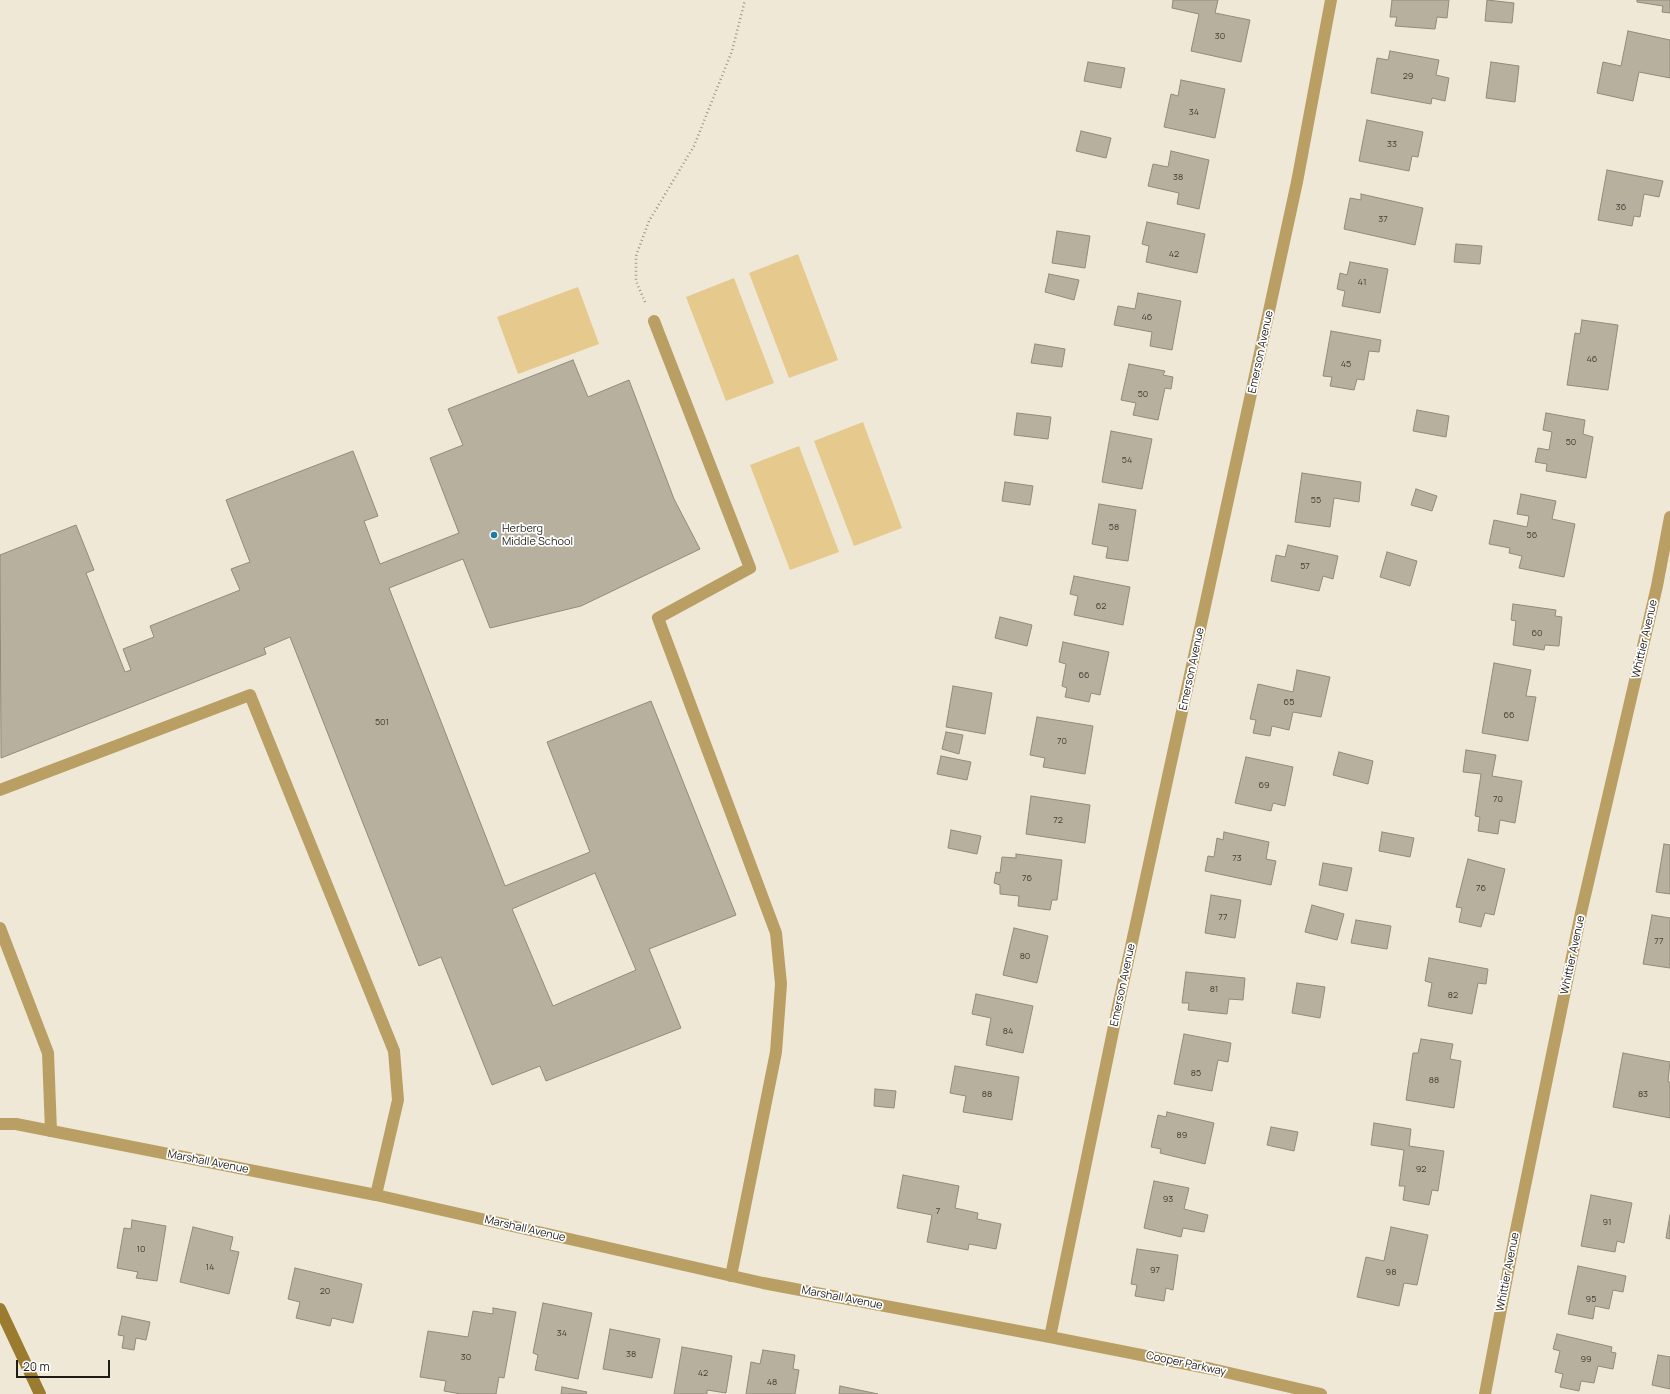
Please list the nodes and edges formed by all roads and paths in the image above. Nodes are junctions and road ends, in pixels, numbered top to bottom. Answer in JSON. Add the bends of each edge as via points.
{"nodes":[{"id":1,"x":745,"y":0,"type":"edge"},
{"id":2,"x":1331,"y":0,"type":"edge"},
{"id":3,"x":654,"y":321,"type":"joint"},
{"id":4,"x":1670,"y":517,"type":"edge"},
{"id":5,"x":0,"y":790,"type":"edge"},
{"id":6,"x":0,"y":928,"type":"edge"},
{"id":7,"x":0,"y":1124,"type":"edge"},
{"id":8,"x":51,"y":1131,"type":"junction"},
{"id":9,"x":376,"y":1195,"type":"junction"},
{"id":10,"x":731,"y":1276,"type":"junction"},
{"id":11,"x":0,"y":1308,"type":"edge"},
{"id":12,"x":1050,"y":1337,"type":"junction"},
{"id":13,"x":40,"y":1394,"type":"edge"},
{"id":14,"x":1321,"y":1394,"type":"edge"},
{"id":15,"x":1485,"y":1394,"type":"edge"}],
"edges":[{"from":1,"to":3,"type":"path","via":[[732,51],[694,146],[649,221],[636,256],[636,281]]},
{"from":2,"to":12,"type":"street","name":"Emerson Avenue","via":[[1297,182],[1119,1002]]},
{"from":3,"to":10,"type":"street","via":[[750,568],[658,618],[776,933],[781,984],[776,1052]]},
{"from":4,"to":15,"type":"street","name":"Whittier Avenue","via":[[1657,586],[1581,913]]},
{"from":5,"to":9,"type":"street","via":[[250,695],[394,1051],[398,1100]]},
{"from":6,"to":8,"type":"street","via":[[48,1053]]},
{"from":7,"to":8,"type":"street","name":"Marshall Avenue","via":[[16,1124]]},
{"from":8,"to":9,"type":"street","name":"Marshall Avenue"},
{"from":9,"to":10,"type":"street","name":"Marshall Avenue"},
{"from":10,"to":12,"type":"street","name":"Marshall Avenue"},
{"from":11,"to":13,"type":"street"},
{"from":12,"to":14,"type":"street","name":"Cooper Parkway","via":[[1212,1369]]}]}
